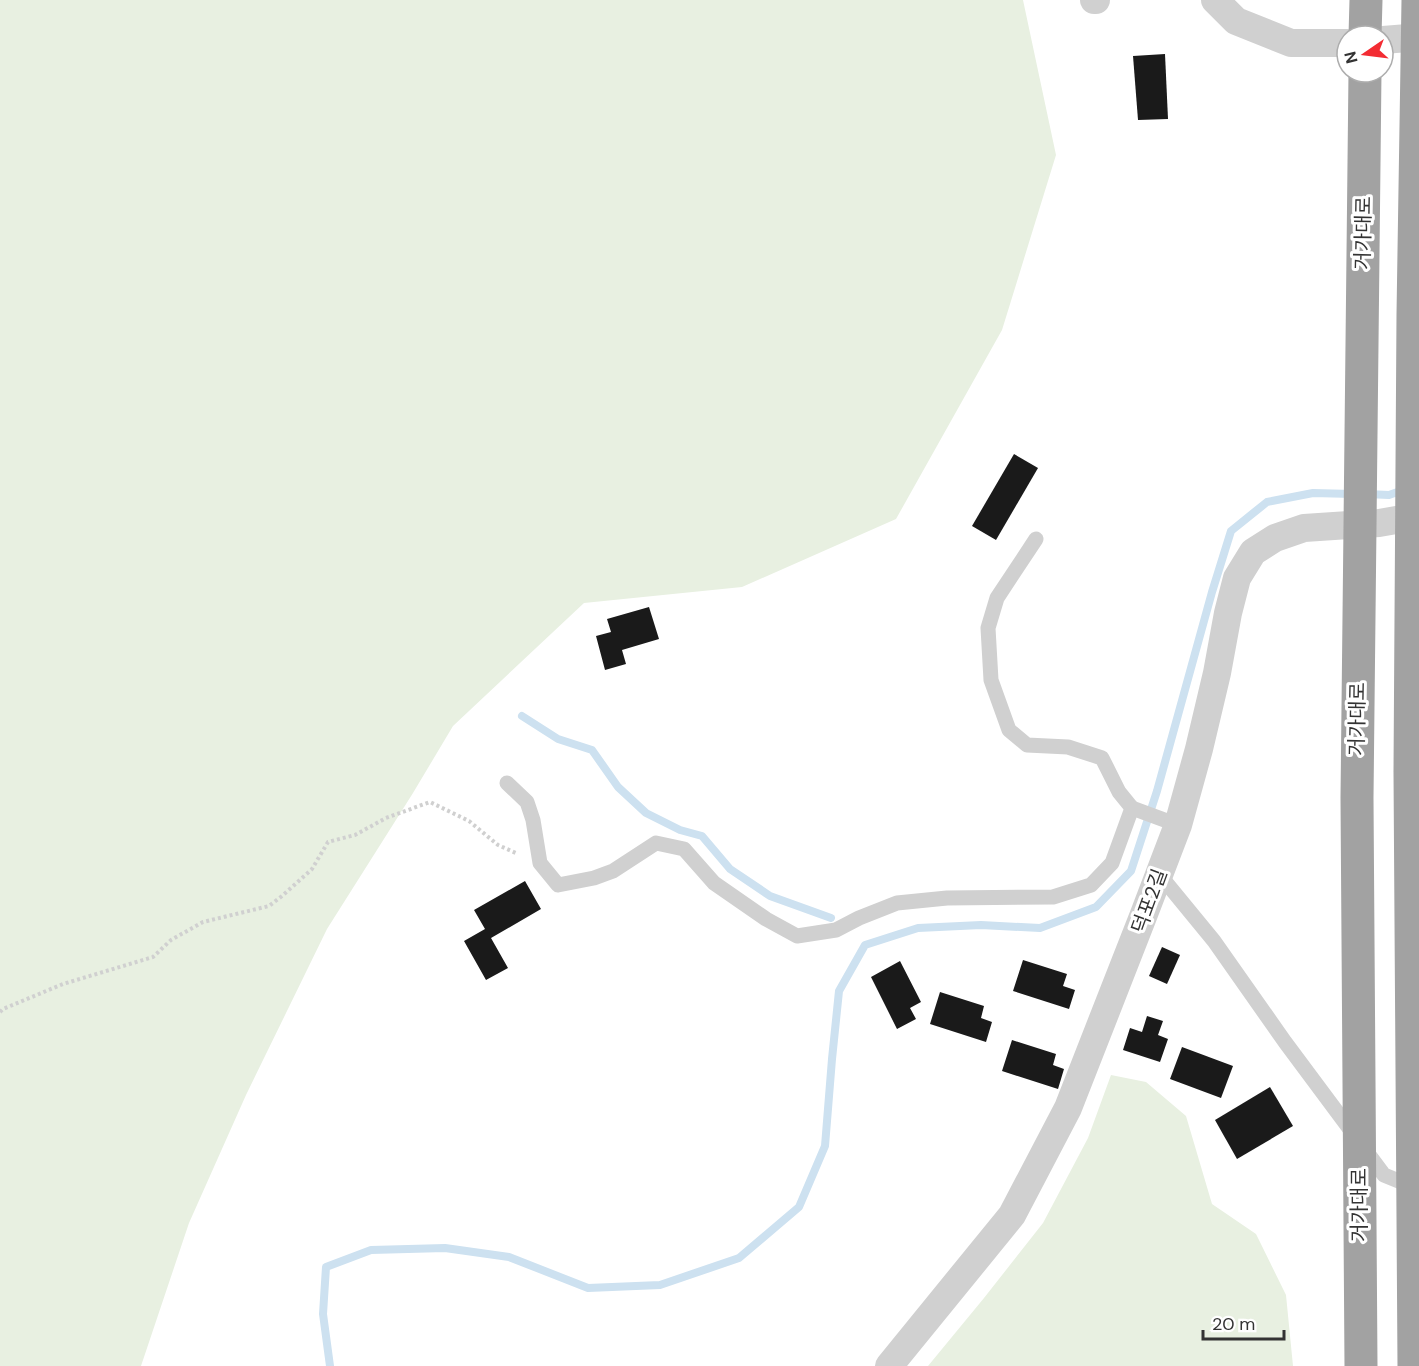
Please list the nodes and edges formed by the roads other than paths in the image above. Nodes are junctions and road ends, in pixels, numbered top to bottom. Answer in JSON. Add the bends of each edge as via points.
{"nodes":[{"id":1,"x":1215,"y":0,"type":"edge"},
{"id":2,"x":1366,"y":0,"type":"edge"},
{"id":3,"x":1418,"y":0,"type":"edge"},
{"id":4,"x":1365,"y":24,"type":"edge"},
{"id":5,"x":1419,"y":36,"type":"edge"},
{"id":6,"x":1395,"y":39,"type":"edge"},
{"id":7,"x":1335,"y":43,"type":"edge"},
{"id":8,"x":1365,"y":84,"type":"edge"},
{"id":9,"x":1419,"y":516,"type":"edge"},
{"id":10,"x":1036,"y":539,"type":"dead end"},
{"id":11,"x":507,"y":783,"type":"dead end"},
{"id":12,"x":1136,"y":809,"type":"junction"},
{"id":13,"x":1171,"y":823,"type":"junction"},
{"id":14,"x":1159,"y":874,"type":"junction"},
{"id":15,"x":1419,"y":1190,"type":"edge"},
{"id":16,"x":889,"y":1366,"type":"edge"},
{"id":17,"x":1361,"y":1366,"type":"edge"},
{"id":18,"x":1414,"y":1366,"type":"edge"}],
"edges":[{"from":1,"to":7,"type":"street","via":[[1236,21],[1291,43]]},
{"from":2,"to":4,"type":"highway"},
{"from":3,"to":18,"type":"highway","bridge":true,"via":[[1410,772]]},
{"from":5,"to":6,"type":"street"},
{"from":8,"to":17,"type":"highway","name":"거가대로","bridge":true,"via":[[1357,798]]},
{"from":9,"to":13,"type":"street","name":"덕포2길","via":[[1304,528],[1275,538],[1253,552],[1237,578],[1199,748]]},
{"from":10,"to":12,"type":"lane","via":[[997,598],[988,628],[991,680],[1009,730],[1027,745],[1068,747],[1102,758],[1119,792]]},
{"from":11,"to":12,"type":"lane","via":[[527,802],[534,820],[540,863],[558,885],[613,871],[656,843],[684,849],[714,883],[797,936],[836,930],[897,903],[947,898],[1053,897],[1091,885],[1112,863]]},
{"from":12,"to":13,"type":"lane"},
{"from":13,"to":14,"type":"street","name":"덕포2길"},
{"from":14,"to":15,"type":"lane","via":[[1214,940],[1384,1175]]},
{"from":14,"to":16,"type":"street","name":"덕포2길","via":[[1068,1108],[1012,1215]]}]}
